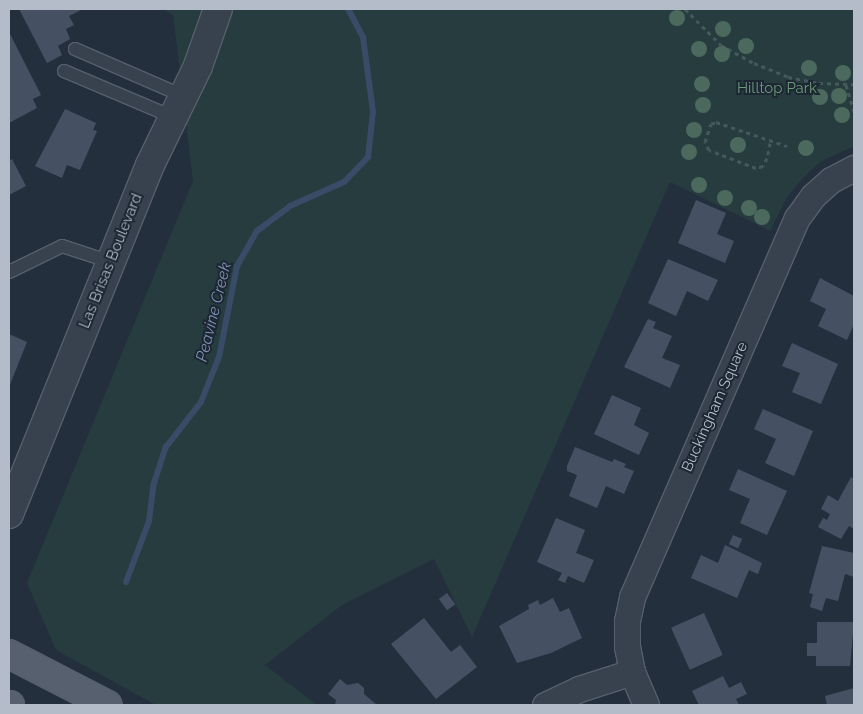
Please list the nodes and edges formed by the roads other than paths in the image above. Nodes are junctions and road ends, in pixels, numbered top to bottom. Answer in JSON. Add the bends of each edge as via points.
{"nodes":[{"id":1,"x":218,"y":9,"type":"edge"},
{"id":2,"x":76,"y":49,"type":"dead end"},
{"id":3,"x":64,"y":70,"type":"dead end"},
{"id":4,"x":178,"y":107,"type":"junction"},
{"id":5,"x":854,"y":168,"type":"edge"},
{"id":6,"x":111,"y":262,"type":"junction"},
{"id":7,"x":9,"y":272,"type":"edge"},
{"id":8,"x":9,"y":514,"type":"edge"},
{"id":9,"x":9,"y":654,"type":"edge"},
{"id":10,"x":632,"y":672,"type":"junction"},
{"id":11,"x":108,"y":705,"type":"edge"},
{"id":12,"x":545,"y":705,"type":"edge"},
{"id":13,"x":646,"y":705,"type":"edge"}],
"edges":[{"from":1,"to":4,"type":"street","name":"Las Brisas Boulevard","via":[[198,66]]},
{"from":2,"to":4,"type":"lane"},
{"from":3,"to":4,"type":"lane"},
{"from":4,"to":6,"type":"street","name":"Las Brisas Boulevard"},
{"from":5,"to":10,"type":"street","name":"Buckingham Square","via":[[831,180],[813,196],[793,227],[632,597],[627,646]]},
{"from":6,"to":7,"type":"lane","via":[[62,246]]},
{"from":6,"to":8,"type":"street","name":"Las Brisas Boulevard"},
{"from":9,"to":11,"type":"main road"},
{"from":10,"to":12,"type":"street","via":[[579,689]]},
{"from":10,"to":13,"type":"street","name":"Buckingham Square"}]}
